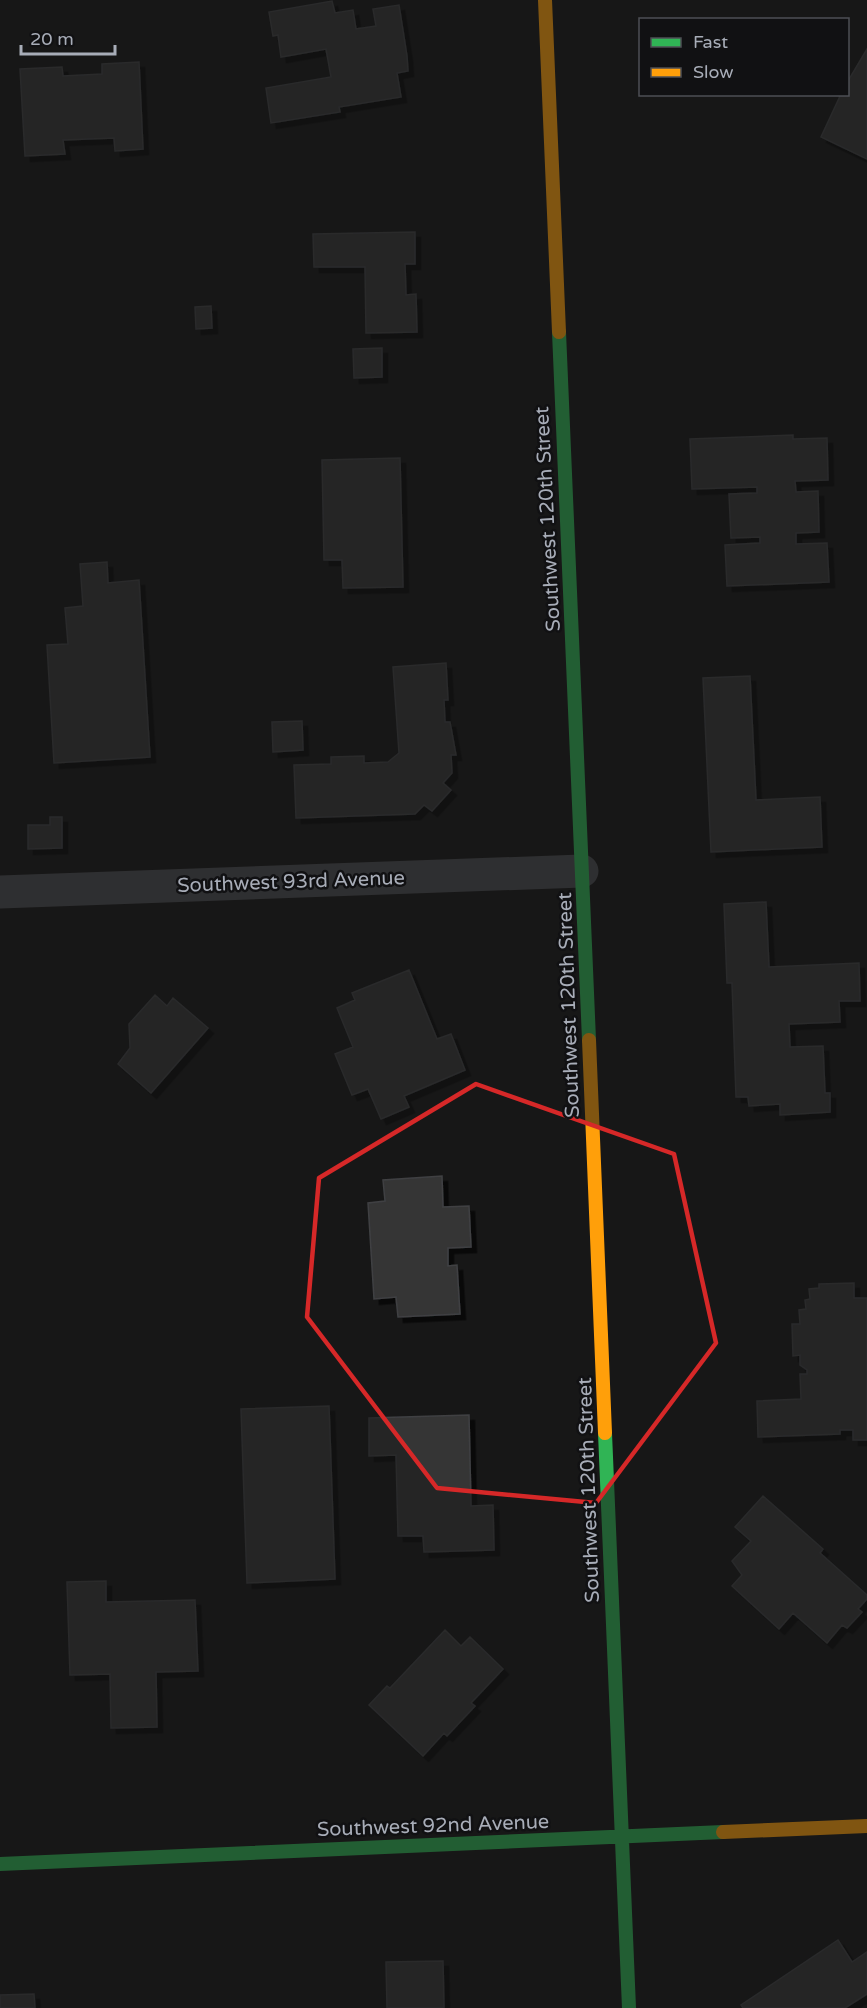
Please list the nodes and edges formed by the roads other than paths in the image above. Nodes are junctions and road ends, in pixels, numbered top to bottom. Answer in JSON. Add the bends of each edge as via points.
{"nodes":[{"id":1,"x":545,"y":0,"type":"edge"},
{"id":2,"x":582,"y":871,"type":"junction"},
{"id":3,"x":0,"y":892,"type":"edge"},
{"id":4,"x":867,"y":1826,"type":"edge"},
{"id":5,"x":622,"y":1837,"type":"junction"},
{"id":6,"x":0,"y":1864,"type":"edge"},
{"id":7,"x":629,"y":2008,"type":"edge"}],
"edges":[{"from":1,"to":2,"type":"street","name":"Southwest 120th Street"},
{"from":2,"to":3,"type":"street","name":"Southwest 93rd Avenue"},
{"from":2,"to":5,"type":"street","name":"Southwest 120th Street"},
{"from":4,"to":5,"type":"street","name":"Southwest 92nd Avenue"},
{"from":5,"to":6,"type":"street","name":"Southwest 92nd Avenue"},
{"from":5,"to":7,"type":"street","name":"Southwest 120th Street"}]}
